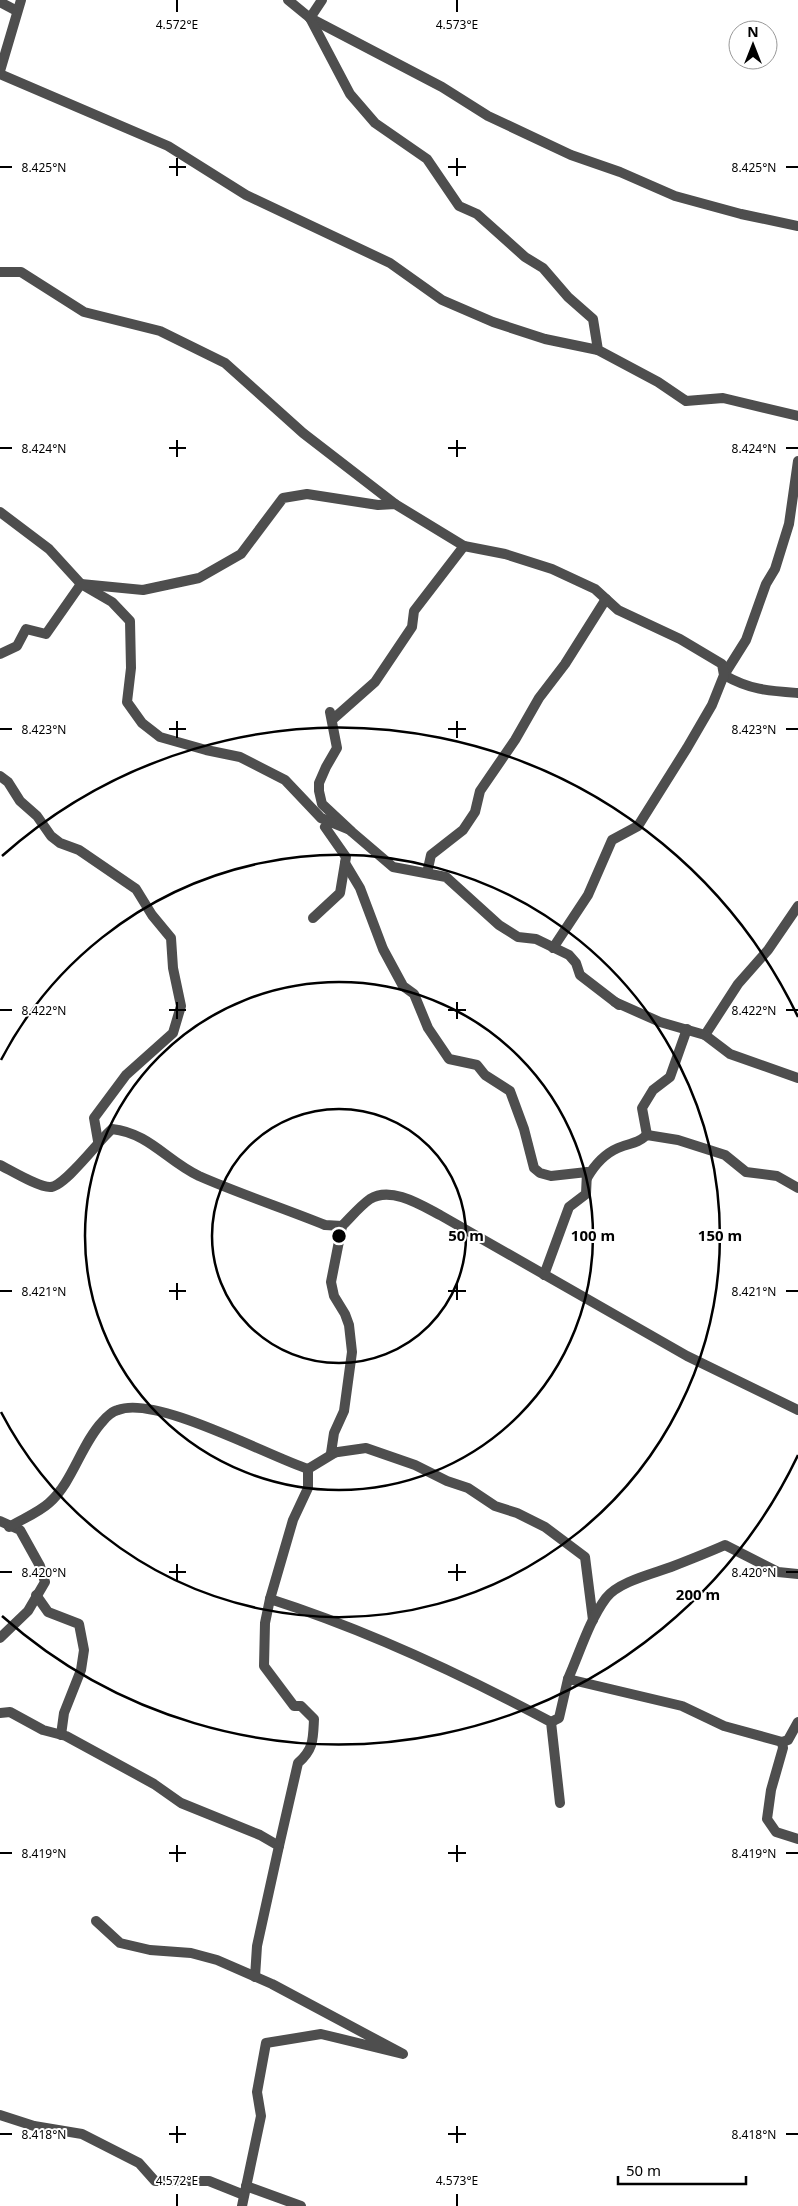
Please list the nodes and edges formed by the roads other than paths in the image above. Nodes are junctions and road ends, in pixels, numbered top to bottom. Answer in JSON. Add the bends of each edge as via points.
{"nodes":[{"id":1,"x":20,"y":0,"type":"edge"},
{"id":2,"x":288,"y":0,"type":"edge"},
{"id":3,"x":322,"y":0,"type":"edge"},
{"id":4,"x":0,"y":2,"type":"edge"},
{"id":5,"x":17,"y":11,"type":"junction"},
{"id":6,"x":310,"y":18,"type":"junction"},
{"id":7,"x":0,"y":73,"type":"edge"},
{"id":8,"x":798,"y":226,"type":"edge"},
{"id":9,"x":0,"y":272,"type":"edge"},
{"id":10,"x":598,"y":350,"type":"junction"},
{"id":11,"x":798,"y":416,"type":"edge"},
{"id":12,"x":798,"y":461,"type":"edge"},
{"id":13,"x":395,"y":504,"type":"junction"},
{"id":14,"x":0,"y":512,"type":"edge"},
{"id":15,"x":464,"y":546,"type":"junction"},
{"id":16,"x":81,"y":584,"type":"junction"},
{"id":17,"x":606,"y":600,"type":"junction"},
{"id":18,"x":0,"y":654,"type":"edge"},
{"id":19,"x":724,"y":675,"type":"junction"},
{"id":20,"x":798,"y":693,"type":"edge"},
{"id":21,"x":0,"y":776,"type":"edge"},
{"id":22,"x":331,"y":822,"type":"junction"},
{"id":23,"x":348,"y":828,"type":"junction"},
{"id":24,"x":345,"y":863,"type":"junction"},
{"id":25,"x":427,"y":873,"type":"junction"},
{"id":26,"x":798,"y":906,"type":"edge"},
{"id":27,"x":313,"y":918,"type":"dead end"},
{"id":28,"x":553,"y":948,"type":"junction"},
{"id":29,"x":688,"y":1030,"type":"junction"},
{"id":30,"x":705,"y":1034,"type":"junction"},
{"id":31,"x":796,"y":1076,"type":"edge"},
{"id":32,"x":648,"y":1134,"type":"junction"},
{"id":33,"x":98,"y":1141,"type":"junction"},
{"id":34,"x":0,"y":1165,"type":"edge"},
{"id":35,"x":587,"y":1179,"type":"junction"},
{"id":36,"x":798,"y":1188,"type":"edge"},
{"id":37,"x":342,"y":1226,"type":"junction"},
{"id":38,"x":544,"y":1275,"type":"junction"},
{"id":39,"x":798,"y":1410,"type":"edge"},
{"id":40,"x":336,"y":1452,"type":"junction"},
{"id":41,"x":308,"y":1469,"type":"junction"},
{"id":42,"x":0,"y":1521,"type":"edge"},
{"id":43,"x":10,"y":1527,"type":"junction"},
{"id":44,"x":798,"y":1574,"type":"edge"},
{"id":45,"x":36,"y":1595,"type":"junction"},
{"id":46,"x":270,"y":1599,"type":"junction"},
{"id":47,"x":594,"y":1620,"type":"junction"},
{"id":48,"x":0,"y":1638,"type":"edge"},
{"id":49,"x":568,"y":1679,"type":"junction"},
{"id":50,"x":0,"y":1713,"type":"edge"},
{"id":51,"x":551,"y":1722,"type":"junction"},
{"id":52,"x":798,"y":1722,"type":"edge"},
{"id":53,"x":61,"y":1735,"type":"junction"},
{"id":54,"x":782,"y":1742,"type":"junction"},
{"id":55,"x":560,"y":1803,"type":"dead end"},
{"id":56,"x":798,"y":1839,"type":"edge"},
{"id":57,"x":279,"y":1846,"type":"junction"},
{"id":58,"x":96,"y":1921,"type":"dead end"},
{"id":59,"x":255,"y":1976,"type":"junction"},
{"id":60,"x":0,"y":2115,"type":"edge"},
{"id":61,"x":244,"y":2196,"type":"edge"},
{"id":62,"x":301,"y":2206,"type":"edge"}],
"edges":[{"from":1,"to":5,"type":"street"},
{"from":2,"to":6,"type":"street"},
{"from":3,"to":6,"type":"street"},
{"from":4,"to":5,"type":"street"},
{"from":5,"to":7,"type":"street"},
{"from":6,"to":8,"type":"street","via":[[442,87],[488,116],[571,155],[675,196]]},
{"from":6,"to":10,"type":"street","via":[[350,94],[375,123],[427,159],[459,206],[477,214],[525,258],[543,268],[593,319]]},
{"from":7,"to":10,"type":"street","via":[[168,146],[246,195],[390,263],[442,300],[493,322],[545,339]]},
{"from":9,"to":13,"type":"street","via":[[22,272],[84,312],[160,330],[225,362],[303,433]]},
{"from":10,"to":11,"type":"street","via":[[686,401],[723,398]]},
{"from":12,"to":19,"type":"street","via":[[789,524],[774,569],[746,640]]},
{"from":13,"to":15,"type":"street"},
{"from":13,"to":16,"type":"street","via":[[378,505],[307,494],[283,498],[241,554],[199,578],[143,590]]},
{"from":14,"to":16,"type":"street","via":[[49,549]]},
{"from":15,"to":17,"type":"street","via":[[505,554],[552,569],[595,589]]},
{"from":15,"to":23,"type":"street","via":[[414,611],[412,627],[375,682],[331,716],[337,748],[319,783],[319,791],[322,804]]},
{"from":16,"to":18,"type":"street","via":[[46,634],[26,629],[17,646]]},
{"from":16,"to":22,"type":"street","via":[[112,602],[130,621],[131,668],[127,702],[142,723],[160,737],[240,757],[270,772],[285,780],[321,818]]},
{"from":17,"to":19,"type":"street","via":[[618,610],[680,638],[722,664]]},
{"from":17,"to":25,"type":"street","via":[[480,791],[475,812],[462,830],[432,855]]},
{"from":19,"to":20,"type":"street","via":[[759,690]]},
{"from":19,"to":28,"type":"street","via":[[712,705],[676,767],[638,826],[612,840],[588,894]]},
{"from":21,"to":33,"type":"street","via":[[56,839],[79,850],[136,889],[171,938],[181,1006],[173,1032],[126,1075],[94,1118]]},
{"from":22,"to":23,"type":"street"},
{"from":22,"to":24,"type":"street","via":[[324,827],[346,857]]},
{"from":23,"to":25,"type":"street","via":[[393,867]]},
{"from":24,"to":27,"type":"street","via":[[340,893]]},
{"from":24,"to":35,"type":"street","via":[[360,888],[387,956],[403,986],[414,994],[428,1028],[448,1059],[477,1065],[485,1075],[510,1091],[534,1168],[552,1176],[587,1172]]},
{"from":25,"to":28,"type":"street","via":[[446,877],[518,937],[536,939]]},
{"from":26,"to":30,"type":"street","via":[[768,950],[738,984]]},
{"from":28,"to":29,"type":"street","via":[[569,955],[580,976],[617,1004]]},
{"from":29,"to":30,"type":"street"},
{"from":29,"to":32,"type":"street","via":[[670,1077],[653,1090],[642,1108]]},
{"from":30,"to":31,"type":"street","via":[[730,1054]]},
{"from":32,"to":35,"type":"street","via":[[637,1143],[618,1148],[595,1164]]},
{"from":32,"to":36,"type":"street","via":[[725,1155],[746,1172],[777,1176]]},
{"from":33,"to":34,"type":"street","via":[[59,1185],[49,1187]]},
{"from":33,"to":37,"type":"street","via":[[112,1129],[128,1131],[197,1175],[325,1225]]},
{"from":35,"to":38,"type":"street","via":[[586,1194],[569,1207]]},
{"from":37,"to":38,"type":"street","via":[[372,1198],[394,1195],[419,1204]]},
{"from":37,"to":40,"type":"street","via":[[331,1282],[334,1296],[349,1325],[352,1352],[344,1411],[334,1433],[331,1453]]},
{"from":38,"to":39,"type":"street","via":[[687,1356]]},
{"from":40,"to":41,"type":"street"},
{"from":40,"to":47,"type":"street","via":[[366,1448],[415,1465],[468,1488],[495,1506],[545,1527],[585,1557]]},
{"from":41,"to":43,"type":"street","via":[[229,1435],[176,1417],[143,1408],[118,1409],[103,1421],[72,1474],[49,1503]]},
{"from":41,"to":46,"type":"street","via":[[308,1488],[294,1520]]},
{"from":42,"to":43,"type":"street"},
{"from":43,"to":45,"type":"street","via":[[20,1530],[40,1566],[45,1582]]},
{"from":44,"to":47,"type":"street","via":[[778,1572],[725,1545],[618,1587],[606,1598]]},
{"from":45,"to":48,"type":"street","via":[[28,1611]]},
{"from":45,"to":53,"type":"street","via":[[48,1612],[79,1624],[84,1650],[81,1670],[64,1713]]},
{"from":46,"to":51,"type":"street","via":[[397,1648]]},
{"from":46,"to":57,"type":"street","via":[[265,1623],[264,1666],[294,1706],[301,1706],[314,1719],[313,1743],[298,1763]]},
{"from":47,"to":49,"type":"street"},
{"from":49,"to":51,"type":"street","via":[[559,1718]]},
{"from":49,"to":54,"type":"street","via":[[682,1706],[724,1726]]},
{"from":50,"to":53,"type":"street","via":[[10,1712],[43,1730]]},
{"from":51,"to":55,"type":"street"},
{"from":52,"to":54,"type":"street","via":[[788,1740]]},
{"from":53,"to":57,"type":"street","via":[[104,1755],[181,1803]]},
{"from":54,"to":56,"type":"street","via":[[784,1748],[767,1819],[776,1832]]},
{"from":57,"to":59,"type":"street","via":[[257,1946]]},
{"from":58,"to":59,"type":"street","via":[[120,1943],[150,1950],[190,1953]]},
{"from":59,"to":61,"type":"street","via":[[403,2054],[321,2034],[266,2043],[257,2092],[261,2116]]},
{"from":60,"to":61,"type":"street","via":[[34,2126],[82,2134],[139,2163],[155,2180],[209,2180]]},
{"from":61,"to":62,"type":"street"}]}
